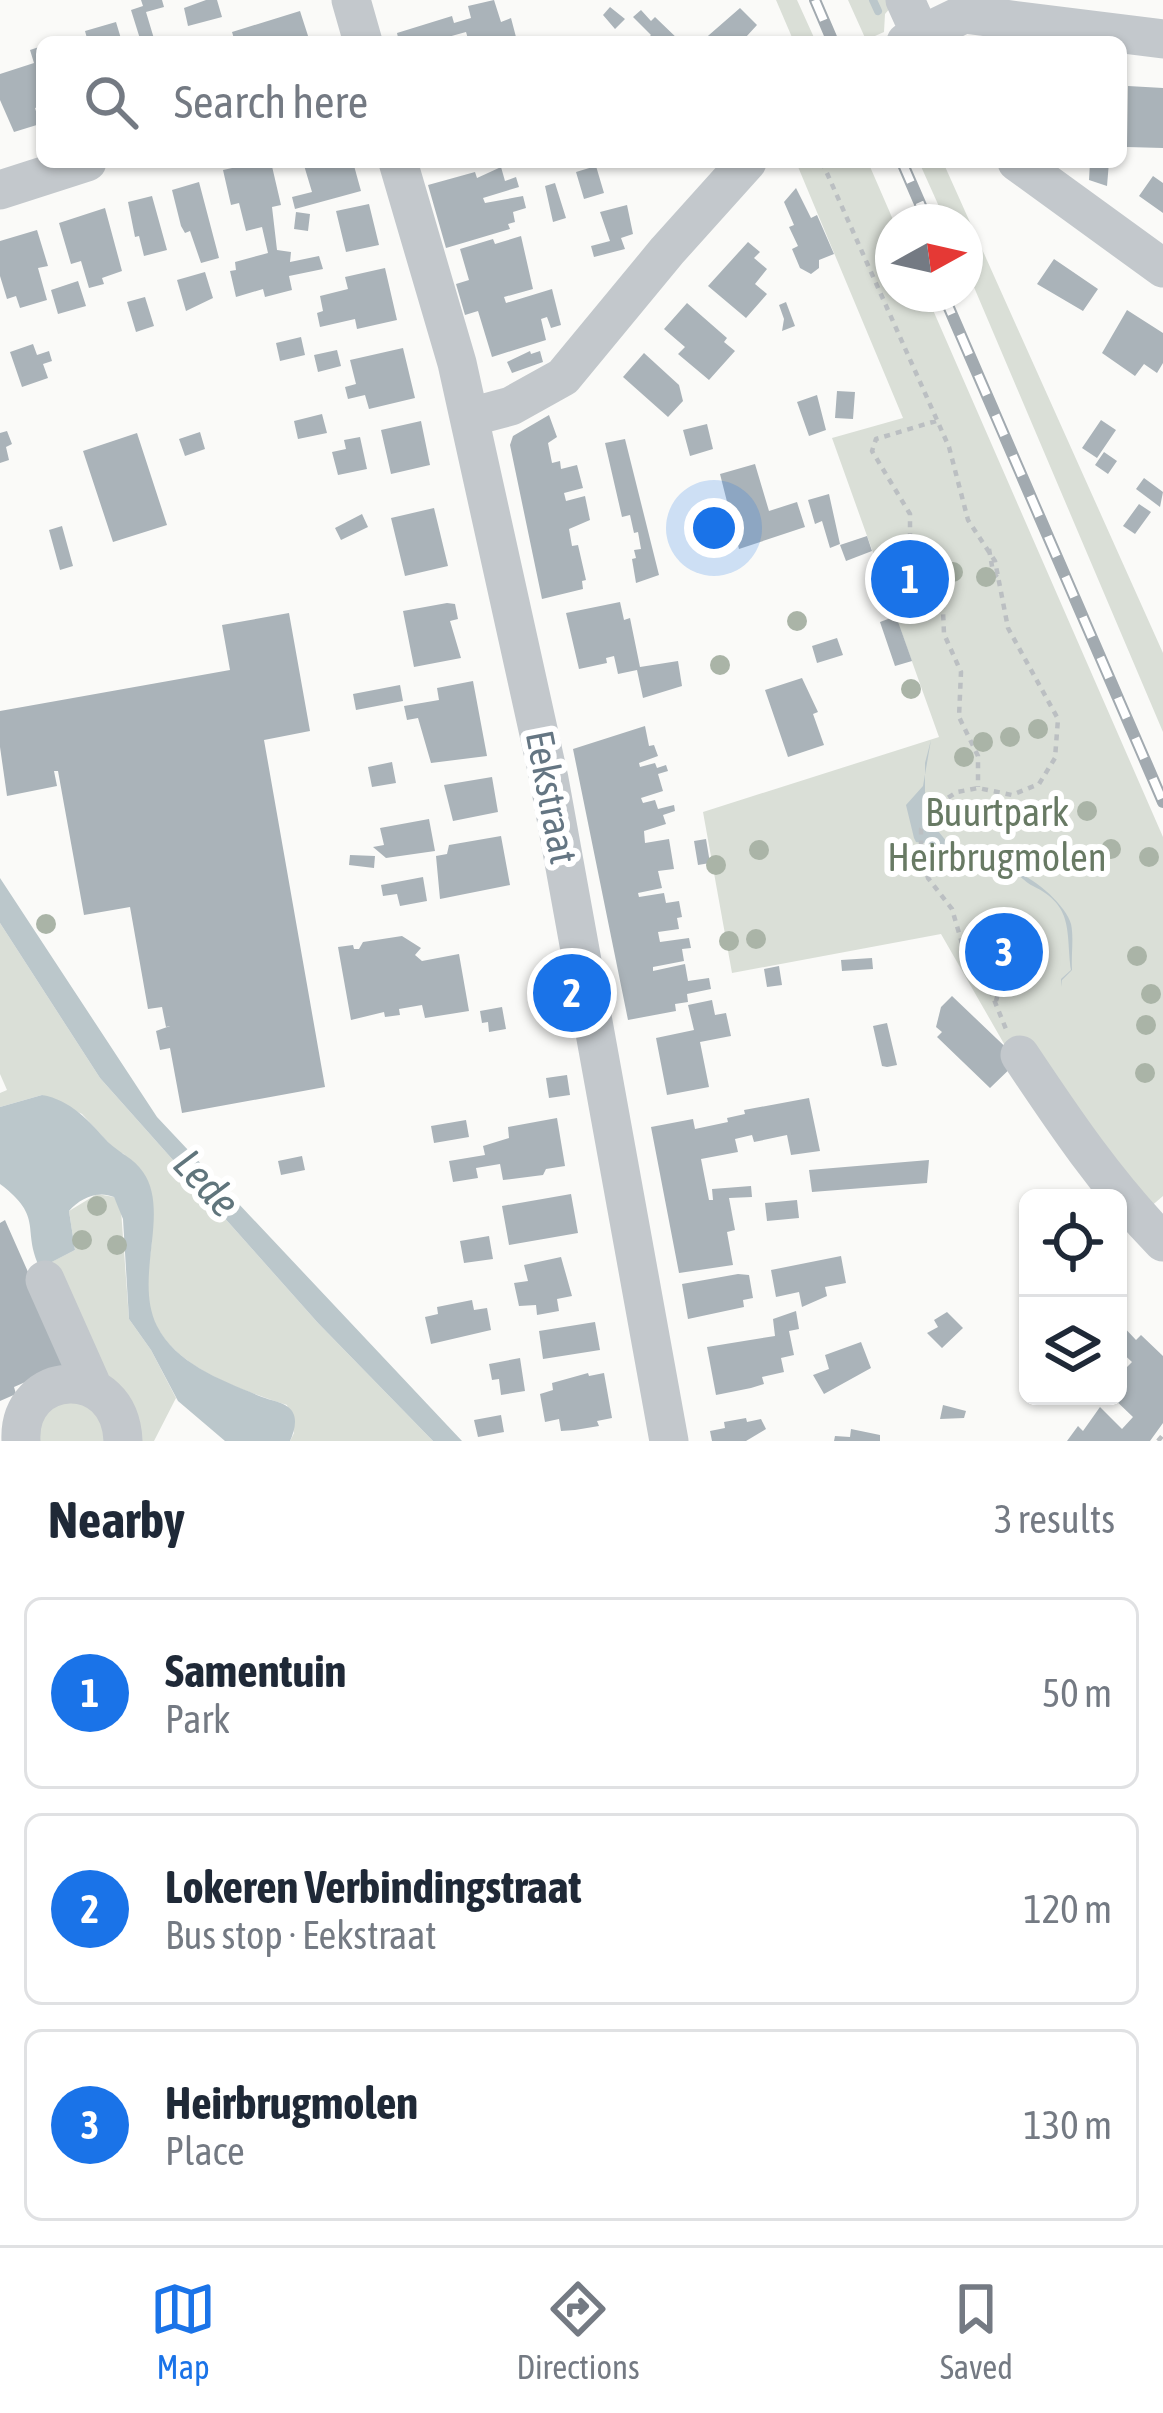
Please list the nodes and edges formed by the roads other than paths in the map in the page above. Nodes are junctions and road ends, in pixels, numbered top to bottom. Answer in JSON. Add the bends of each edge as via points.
{"nodes":[{"id":1,"x":351,"y":0,"type":"edge"},
{"id":2,"x":914,"y":30,"type":"edge"},
{"id":3,"x":361,"y":36,"type":"edge"},
{"id":4,"x":1163,"y":39,"type":"edge"},
{"id":5,"x":68,"y":168,"type":"edge"},
{"id":6,"x":400,"y":168,"type":"edge"},
{"id":7,"x":742,"y":168,"type":"edge"},
{"id":8,"x":1025,"y":168,"type":"edge"},
{"id":9,"x":0,"y":190,"type":"edge"},
{"id":10,"x":1163,"y":268,"type":"edge"},
{"id":11,"x":470,"y":417,"type":"junction"},
{"id":12,"x":1020,"y":1055,"type":"road end"},
{"id":13,"x":1163,"y":1242,"type":"edge"},
{"id":14,"x":45,"y":1280,"type":"dead end"},
{"id":15,"x":93,"y":1388,"type":"junction"},
{"id":16,"x":14,"y":1432,"type":"edge"},
{"id":17,"x":123,"y":1441,"type":"edge"},
{"id":18,"x":670,"y":1441,"type":"edge"}],
"edges":[{"from":1,"to":3,"type":"street"},
{"from":2,"to":4,"type":"street","via":[[964,14]]},
{"from":5,"to":9,"type":"street"},
{"from":6,"to":11,"type":"street","name":"Eekstraat"},
{"from":7,"to":11,"type":"street","via":[[563,377],[511,406]]},
{"from":8,"to":10,"type":"street"},
{"from":11,"to":18,"type":"street","name":"Eekstraat","via":[[549,779]]},
{"from":12,"to":13,"type":"street"},
{"from":14,"to":15,"type":"street"},
{"from":15,"to":16,"type":"street","via":[[46,1390]]},
{"from":15,"to":17,"type":"street","via":[[116,1409]]}]}
